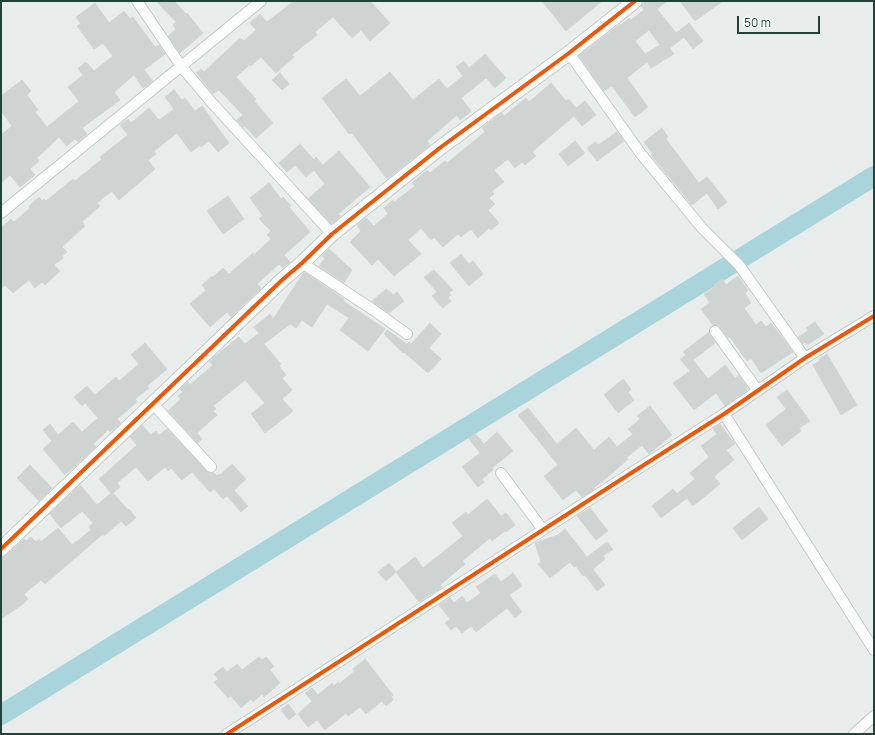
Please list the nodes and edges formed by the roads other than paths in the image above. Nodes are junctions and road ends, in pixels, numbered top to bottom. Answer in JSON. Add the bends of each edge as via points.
{"nodes":[{"id":1,"x":137,"y":1,"type":"edge"},
{"id":2,"x":261,"y":1,"type":"edge"},
{"id":3,"x":634,"y":1,"type":"edge"},
{"id":4,"x":569,"y":53,"type":"junction"},
{"id":5,"x":181,"y":66,"type":"junction"},
{"id":6,"x":3,"y":208,"type":"edge"},
{"id":7,"x":332,"y":234,"type":"junction"},
{"id":8,"x":302,"y":263,"type":"junction"},
{"id":9,"x":874,"y":316,"type":"edge"},
{"id":10,"x":715,"y":331,"type":"dead end"},
{"id":11,"x":407,"y":334,"type":"dead end"},
{"id":12,"x":805,"y":358,"type":"junction"},
{"id":13,"x":758,"y":391,"type":"junction"},
{"id":14,"x":153,"y":404,"type":"junction"},
{"id":15,"x":724,"y":414,"type":"junction"},
{"id":16,"x":211,"y":467,"type":"dead end"},
{"id":17,"x":501,"y":473,"type":"dead end"},
{"id":18,"x":543,"y":530,"type":"junction"},
{"id":19,"x":1,"y":549,"type":"edge"},
{"id":20,"x":874,"y":650,"type":"edge"},
{"id":21,"x":874,"y":716,"type":"edge"},
{"id":22,"x":227,"y":734,"type":"edge"},
{"id":23,"x":854,"y":734,"type":"edge"}],
"edges":[{"from":1,"to":5,"type":"street"},
{"from":2,"to":5,"type":"street"},
{"from":3,"to":4,"type":"street"},
{"from":4,"to":7,"type":"street","via":[[441,147]]},
{"from":4,"to":12,"type":"street","via":[[641,154],[684,208],[739,265]]},
{"from":5,"to":6,"type":"street"},
{"from":5,"to":7,"type":"street"},
{"from":7,"to":8,"type":"street"},
{"from":8,"to":11,"type":"street"},
{"from":8,"to":14,"type":"street","via":[[281,280]]},
{"from":9,"to":12,"type":"street"},
{"from":10,"to":13,"type":"street"},
{"from":12,"to":13,"type":"street"},
{"from":13,"to":15,"type":"street"},
{"from":14,"to":16,"type":"street"},
{"from":14,"to":19,"type":"street"},
{"from":15,"to":18,"type":"street"},
{"from":15,"to":20,"type":"street"},
{"from":17,"to":18,"type":"street"},
{"from":18,"to":22,"type":"street"},
{"from":21,"to":23,"type":"street"}]}
